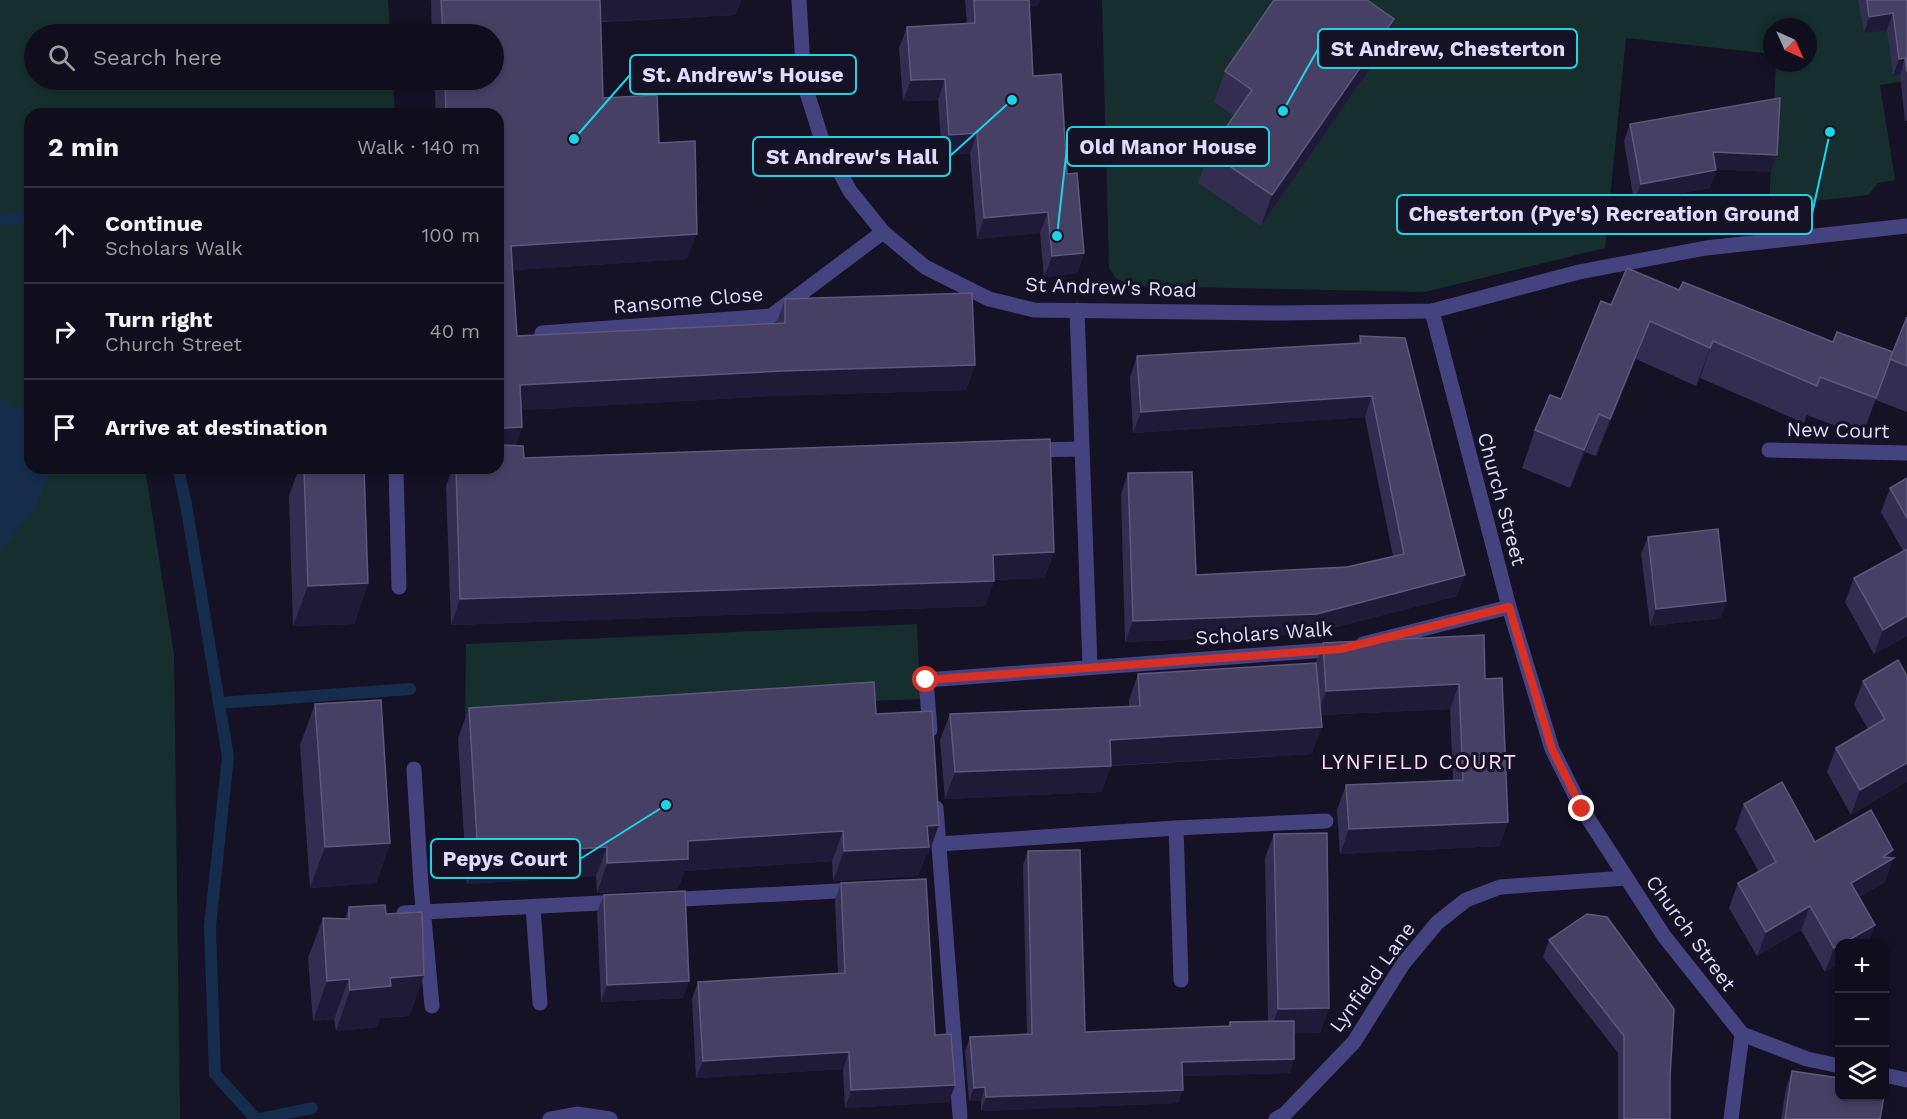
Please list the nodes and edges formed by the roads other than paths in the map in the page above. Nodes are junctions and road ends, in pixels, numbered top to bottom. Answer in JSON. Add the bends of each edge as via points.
{"nodes":[{"id":1,"x":799,"y":0,"type":"edge"},
{"id":2,"x":1907,"y":226,"type":"edge"},
{"id":3,"x":882,"y":232,"type":"junction"},
{"id":4,"x":1077,"y":310,"type":"junction"},
{"id":5,"x":1432,"y":311,"type":"junction"},
{"id":6,"x":542,"y":333,"type":"edge"},
{"id":7,"x":1082,"y":449,"type":"junction"},
{"id":8,"x":1769,"y":450,"type":"dead end"},
{"id":9,"x":1011,"y":451,"type":"edge"},
{"id":10,"x":1907,"y":453,"type":"edge"},
{"id":11,"x":396,"y":474,"type":"edge"},
{"id":12,"x":399,"y":587,"type":"dead end"},
{"id":13,"x":1509,"y":607,"type":"junction"},
{"id":14,"x":1090,"y":666,"type":"junction"},
{"id":15,"x":931,"y":740,"type":"edge"},
{"id":16,"x":414,"y":769,"type":"dead end"},
{"id":17,"x":935,"y":798,"type":"edge"},
{"id":18,"x":1326,"y":821,"type":"dead end"},
{"id":19,"x":1176,"y":828,"type":"junction"},
{"id":20,"x":939,"y":844,"type":"junction"},
{"id":21,"x":1626,"y":878,"type":"junction"},
{"id":22,"x":875,"y":889,"type":"edge"},
{"id":23,"x":533,"y":907,"type":"junction"},
{"id":24,"x":425,"y":913,"type":"junction"},
{"id":25,"x":390,"y":914,"type":"edge"},
{"id":26,"x":1181,"y":980,"type":"dead end"},
{"id":27,"x":540,"y":1003,"type":"dead end"},
{"id":28,"x":432,"y":1006,"type":"dead end"},
{"id":29,"x":1742,"y":1034,"type":"junction"},
{"id":30,"x":1835,"y":1065,"type":"edge"},
{"id":31,"x":1889,"y":1076,"type":"edge"},
{"id":32,"x":1907,"y":1080,"type":"edge"},
{"id":33,"x":960,"y":1116,"type":"dead end"},
{"id":34,"x":577,"y":1117,"type":"edge"},
{"id":35,"x":550,"y":1119,"type":"edge"},
{"id":36,"x":609,"y":1119,"type":"edge"},
{"id":37,"x":1276,"y":1119,"type":"edge"},
{"id":38,"x":1731,"y":1119,"type":"edge"}],
"edges":[{"from":1,"to":3,"type":"street","name":"St Andrew's Road","via":[[804,83],[821,137],[850,191]]},
{"from":2,"to":5,"type":"street","via":[[1706,248],[1579,272]]},
{"from":3,"to":4,"type":"street","name":"St Andrew's Road","via":[[925,267],[990,299],[1034,310]]},
{"from":3,"to":6,"type":"street","name":"Ransome Close","via":[[771,315]]},
{"from":4,"to":5,"type":"street","name":"St Andrew's Road"},
{"from":4,"to":7,"type":"street"},
{"from":5,"to":13,"type":"street","name":"Church Street"},
{"from":7,"to":9,"type":"street"},
{"from":7,"to":14,"type":"street"},
{"from":8,"to":10,"type":"street","name":"New Court"},
{"from":11,"to":12,"type":"street"},
{"from":13,"to":14,"type":"street","name":"Scholars Walk","via":[[1341,649]]},
{"from":13,"to":21,"type":"street","name":"Church Street","via":[[1552,749],[1582,809]]},
{"from":14,"to":15,"type":"street","name":"Scholars Walk","via":[[926,680]]},
{"from":16,"to":24,"type":"street"},
{"from":17,"to":20,"type":"street"},
{"from":18,"to":19,"type":"street"},
{"from":19,"to":20,"type":"street"},
{"from":19,"to":26,"type":"street"},
{"from":20,"to":33,"type":"street","via":[[937,886]]},
{"from":21,"to":29,"type":"street","name":"Church Street","via":[[1664,936]]},
{"from":21,"to":37,"type":"street","name":"Lynfield Lane","via":[[1500,887],[1466,900],[1437,923],[1403,964],[1354,1042]]},
{"from":22,"to":23,"type":"street"},
{"from":23,"to":24,"type":"street"},
{"from":23,"to":27,"type":"street"},
{"from":24,"to":25,"type":"street"},
{"from":24,"to":28,"type":"street"},
{"from":29,"to":30,"type":"street","via":[[1807,1059]]},
{"from":29,"to":38,"type":"street"},
{"from":31,"to":32,"type":"street"},
{"from":34,"to":35,"type":"street"},
{"from":34,"to":36,"type":"street"}]}
